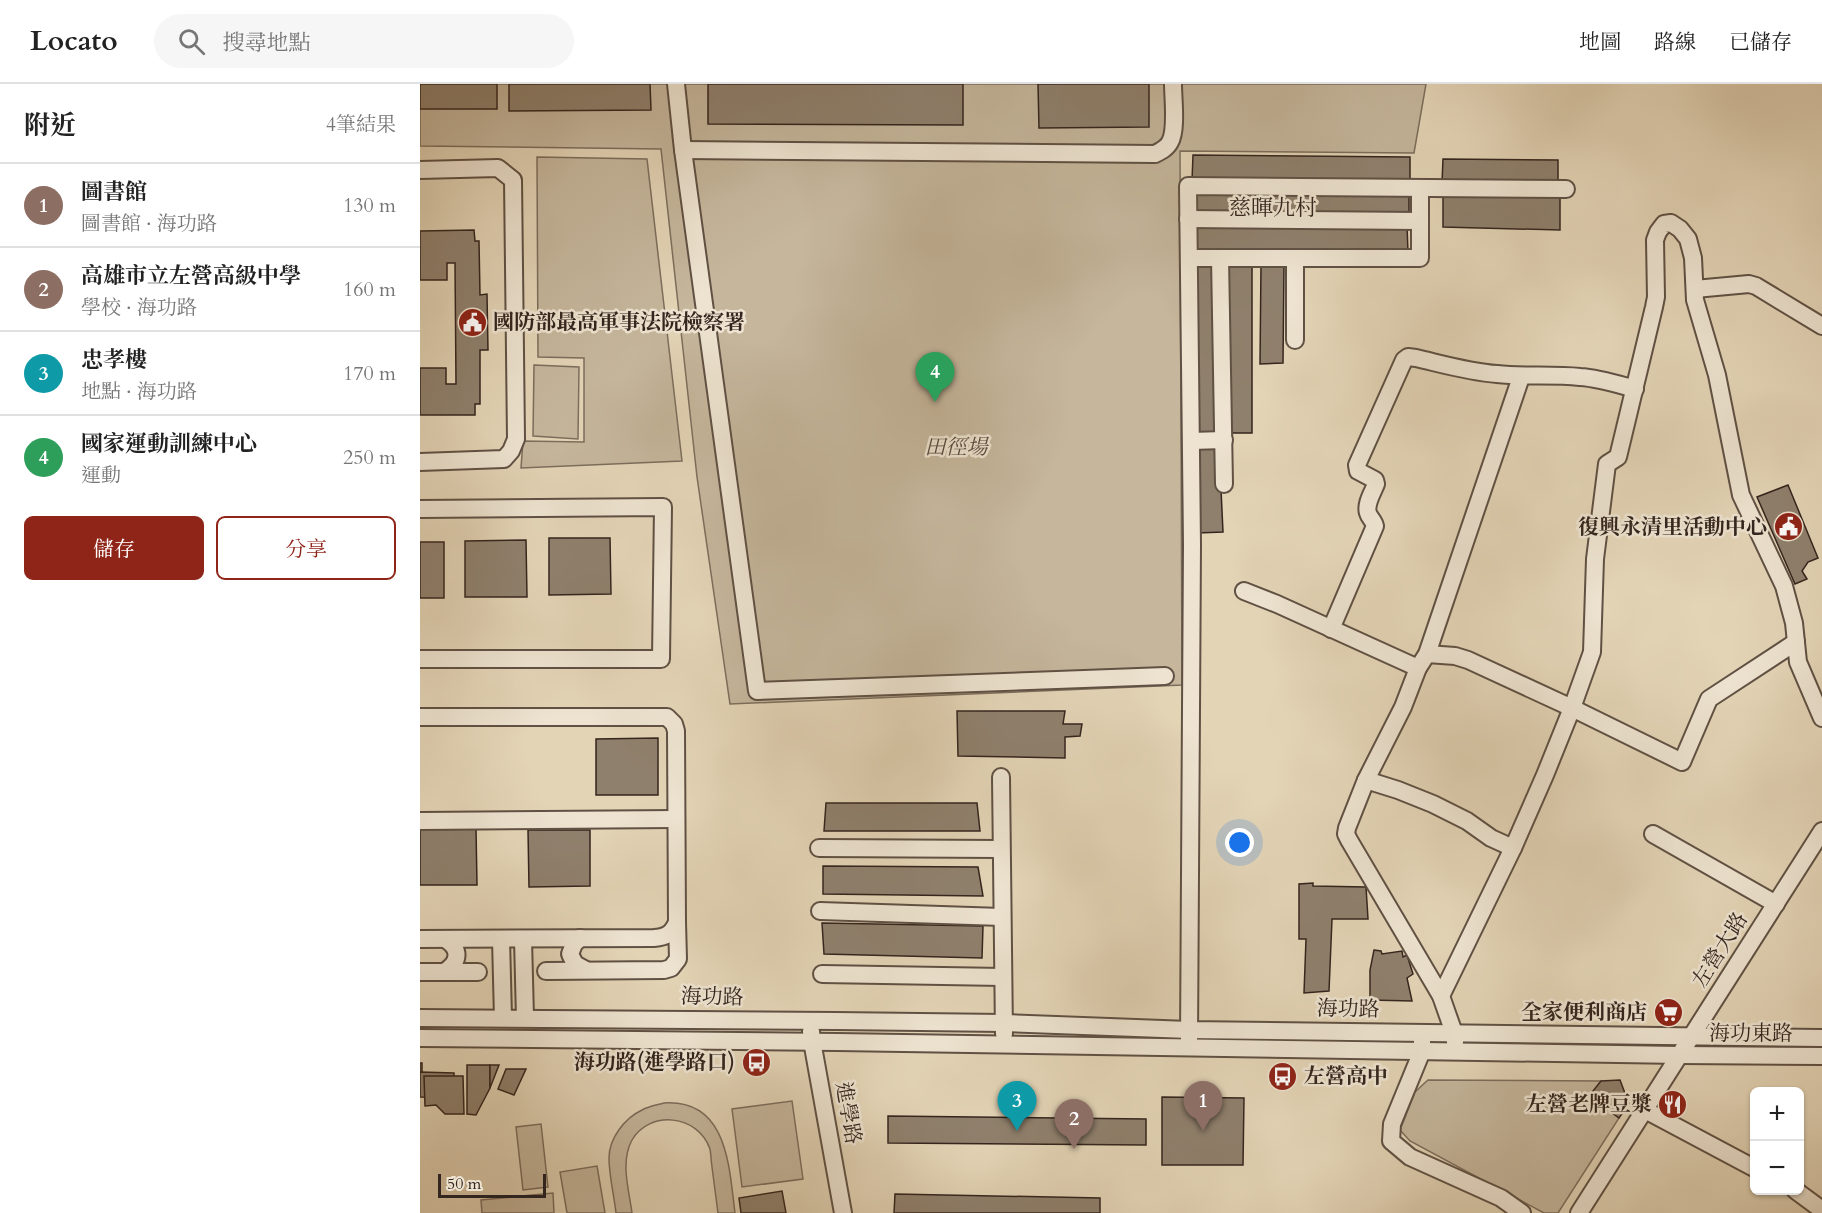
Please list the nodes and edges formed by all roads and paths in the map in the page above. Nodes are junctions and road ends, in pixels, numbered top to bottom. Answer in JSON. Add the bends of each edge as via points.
{"nodes":[{"id":1,"x":676,"y":84,"type":"edge"},
{"id":2,"x":1173,"y":84,"type":"edge"},
{"id":3,"x":683,"y":150,"type":"junction"},
{"id":4,"x":420,"y":170,"type":"edge"},
{"id":5,"x":1420,"y":188,"type":"junction"},
{"id":6,"x":1566,"y":189,"type":"dead end"},
{"id":7,"x":1188,"y":219,"type":"junction"},
{"id":8,"x":1420,"y":221,"type":"junction"},
{"id":9,"x":1189,"y":258,"type":"junction"},
{"id":10,"x":1220,"y":258,"type":"junction"},
{"id":11,"x":1295,"y":258,"type":"junction"},
{"id":12,"x":1695,"y":289,"type":"junction"},
{"id":13,"x":1822,"y":326,"type":"edge"},
{"id":14,"x":1295,"y":340,"type":"dead end"},
{"id":15,"x":1521,"y":376,"type":"junction"},
{"id":16,"x":1635,"y":389,"type":"junction"},
{"id":17,"x":1224,"y":440,"type":"junction"},
{"id":18,"x":1191,"y":441,"type":"junction"},
{"id":19,"x":420,"y":462,"type":"edge"},
{"id":20,"x":1224,"y":484,"type":"dead end"},
{"id":21,"x":420,"y":508,"type":"edge"},
{"id":22,"x":1244,"y":591,"type":"dead end"},
{"id":23,"x":1331,"y":629,"type":"junction"},
{"id":24,"x":1796,"y":642,"type":"junction"},
{"id":25,"x":420,"y":658,"type":"edge"},
{"id":26,"x":1423,"y":661,"type":"junction"},
{"id":27,"x":1165,"y":676,"type":"dead end"},
{"id":28,"x":1572,"y":708,"type":"junction"},
{"id":29,"x":420,"y":717,"type":"edge"},
{"id":30,"x":1822,"y":718,"type":"edge"},
{"id":31,"x":1001,"y":777,"type":"dead end"},
{"id":32,"x":1366,"y":780,"type":"junction"},
{"id":33,"x":676,"y":819,"type":"junction"},
{"id":34,"x":420,"y":821,"type":"edge"},
{"id":35,"x":1822,"y":831,"type":"edge"},
{"id":36,"x":1653,"y":834,"type":"dead end"},
{"id":37,"x":819,"y":848,"type":"dead end"},
{"id":38,"x":1001,"y":849,"type":"junction"},
{"id":39,"x":1512,"y":849,"type":"junction"},
{"id":40,"x":1776,"y":904,"type":"junction"},
{"id":41,"x":820,"y":911,"type":"dead end"},
{"id":42,"x":1002,"y":917,"type":"junction"},
{"id":43,"x":677,"y":922,"type":"junction"},
{"id":44,"x":580,"y":938,"type":"junction"},
{"id":45,"x":654,"y":938,"type":"junction"},
{"id":46,"x":420,"y":939,"type":"edge"},
{"id":47,"x":445,"y":939,"type":"junction"},
{"id":48,"x":468,"y":939,"type":"junction"},
{"id":49,"x":501,"y":939,"type":"junction"},
{"id":50,"x":524,"y":939,"type":"junction"},
{"id":51,"x":559,"y":939,"type":"junction"},
{"id":52,"x":677,"y":948,"type":"junction"},
{"id":53,"x":457,"y":954,"type":"junction"},
{"id":54,"x":570,"y":954,"type":"junction"},
{"id":55,"x":586,"y":970,"type":"junction"},
{"id":56,"x":420,"y":972,"type":"edge"},
{"id":57,"x":444,"y":972,"type":"junction"},
{"id":58,"x":822,"y":974,"type":"dead end"},
{"id":59,"x":1003,"y":977,"type":"junction"},
{"id":60,"x":1441,"y":996,"type":"junction"},
{"id":61,"x":420,"y":1018,"type":"edge"},
{"id":62,"x":503,"y":1018,"type":"junction"},
{"id":63,"x":525,"y":1018,"type":"junction"},
{"id":64,"x":811,"y":1020,"type":"junction"},
{"id":65,"x":1004,"y":1023,"type":"junction"},
{"id":66,"x":1189,"y":1030,"type":"junction"},
{"id":67,"x":1423,"y":1033,"type":"junction"},
{"id":68,"x":1454,"y":1033,"type":"junction"},
{"id":69,"x":1692,"y":1036,"type":"junction"},
{"id":70,"x":420,"y":1038,"type":"edge"},
{"id":71,"x":1822,"y":1038,"type":"edge"},
{"id":72,"x":812,"y":1041,"type":"junction"},
{"id":73,"x":1004,"y":1044,"type":"junction"},
{"id":74,"x":1189,"y":1047,"type":"junction"},
{"id":75,"x":1422,"y":1051,"type":"junction"},
{"id":76,"x":1455,"y":1052,"type":"junction"},
{"id":77,"x":1680,"y":1055,"type":"junction"},
{"id":78,"x":1822,"y":1056,"type":"edge"},
{"id":79,"x":1646,"y":1110,"type":"junction"},
{"id":80,"x":1750,"y":1165,"type":"edge"},
{"id":81,"x":1801,"y":1195,"type":"edge"},
{"id":82,"x":1822,"y":1210,"type":"edge"},
{"id":83,"x":843,"y":1213,"type":"edge"},
{"id":84,"x":1522,"y":1213,"type":"edge"},
{"id":85,"x":1579,"y":1213,"type":"edge"}],
"edges":[{"from":1,"to":3,"type":"street"},
{"from":2,"to":3,"type":"street","via":[[1173,132],[1164,150],[1155,154]]},
{"from":3,"to":27,"type":"street","via":[[757,691]]},
{"from":4,"to":19,"type":"street","via":[[498,168],[513,180],[516,440],[504,459]]},
{"from":5,"to":6,"type":"street"},
{"from":5,"to":7,"type":"street","via":[[1188,186]]},
{"from":5,"to":8,"type":"street"},
{"from":7,"to":8,"type":"street"},
{"from":7,"to":9,"type":"street"},
{"from":8,"to":11,"type":"street","via":[[1420,258]]},
{"from":9,"to":10,"type":"street"},
{"from":9,"to":18,"type":"street"},
{"from":10,"to":11,"type":"street"},
{"from":10,"to":17,"type":"street"},
{"from":11,"to":14,"type":"street"},
{"from":12,"to":13,"type":"street","via":[[1756,286]]},
{"from":12,"to":16,"type":"street","via":[[1688,239],[1671,223],[1664,224],[1655,240],[1656,297]]},
{"from":12,"to":24,"type":"street","via":[[1741,495],[1784,586]]},
{"from":15,"to":16,"type":"street","via":[[1579,376]]},
{"from":15,"to":23,"type":"street","via":[[1466,370],[1416,358],[1404,360],[1357,465],[1358,471],[1375,480],[1368,508],[1375,526]]},
{"from":15,"to":26,"type":"street"},
{"from":16,"to":28,"type":"street","via":[[1618,457],[1607,464],[1595,559],[1593,646]]},
{"from":17,"to":18,"type":"street"},
{"from":17,"to":20,"type":"street"},
{"from":18,"to":66,"type":"street"},
{"from":21,"to":25,"type":"street","via":[[663,507],[661,658]]},
{"from":22,"to":23,"type":"street"},
{"from":23,"to":26,"type":"street"},
{"from":24,"to":28,"type":"street","via":[[1708,699],[1682,762]]},
{"from":24,"to":30,"type":"street","via":[[1798,662]]},
{"from":26,"to":28,"type":"street","via":[[1455,656],[1468,660]]},
{"from":26,"to":32,"type":"street"},
{"from":28,"to":39,"type":"street"},
{"from":29,"to":33,"type":"street","via":[[667,717],[676,731]]},
{"from":31,"to":38,"type":"street"},
{"from":32,"to":39,"type":"street","via":[[1433,804]]},
{"from":32,"to":60,"type":"street","via":[[1347,834]]},
{"from":33,"to":34,"type":"street"},
{"from":33,"to":43,"type":"street"},
{"from":35,"to":40,"type":"street","name":"左營大路"},
{"from":36,"to":40,"type":"street"},
{"from":37,"to":38,"type":"street"},
{"from":38,"to":42,"type":"street"},
{"from":39,"to":60,"type":"street"},
{"from":40,"to":69,"type":"street","name":"左營大路"},
{"from":41,"to":42,"type":"street"},
{"from":42,"to":59,"type":"street"},
{"from":43,"to":45,"type":"street","via":[[666,937]]},
{"from":43,"to":52,"type":"street"},
{"from":44,"to":45,"type":"street"},
{"from":44,"to":51,"type":"street"},
{"from":44,"to":54,"type":"street"},
{"from":45,"to":52,"type":"street","via":[[667,940]]},
{"from":46,"to":47,"type":"street"},
{"from":47,"to":48,"type":"street"},
{"from":47,"to":53,"type":"street"},
{"from":48,"to":49,"type":"street"},
{"from":48,"to":53,"type":"street"},
{"from":49,"to":50,"type":"street"},
{"from":49,"to":62,"type":"street"},
{"from":50,"to":51,"type":"street"},
{"from":50,"to":63,"type":"street"},
{"from":51,"to":54,"type":"street"},
{"from":52,"to":55,"type":"street","via":[[675,965],[664,970]]},
{"from":53,"to":57,"type":"street","via":[[456,962]]},
{"from":53,"to":57,"type":"street","via":[[462,965],[475,972]]},
{"from":54,"to":55,"type":"street","via":[[575,964]]},
{"from":54,"to":55,"type":"street","via":[[563,968],[552,970]]},
{"from":56,"to":57,"type":"street"},
{"from":58,"to":59,"type":"street"},
{"from":59,"to":65,"type":"street"},
{"from":60,"to":68,"type":"street"},
{"from":61,"to":62,"type":"street","name":"海功路"},
{"from":62,"to":63,"type":"street","name":"海功路"},
{"from":63,"to":64,"type":"street","name":"海功路"},
{"from":64,"to":65,"type":"street","name":"海功路"},
{"from":64,"to":72,"type":"street","name":"進學路"},
{"from":65,"to":66,"type":"street","name":"海功路"},
{"from":65,"to":73,"type":"street"},
{"from":66,"to":67,"type":"street","name":"海功路"},
{"from":66,"to":74,"type":"street"},
{"from":67,"to":68,"type":"street","name":"海功路"},
{"from":67,"to":75,"type":"street"},
{"from":68,"to":69,"type":"street","name":"海功路"},
{"from":68,"to":76,"type":"street"},
{"from":69,"to":71,"type":"street","name":"海功東路"},
{"from":69,"to":77,"type":"street","name":"左營大路"},
{"from":70,"to":72,"type":"street","name":"海功路"},
{"from":72,"to":73,"type":"street","name":"海功路"},
{"from":72,"to":83,"type":"street","name":"進學路"},
{"from":73,"to":74,"type":"street","name":"海功路"},
{"from":74,"to":75,"type":"street","name":"海功路"},
{"from":75,"to":76,"type":"street","name":"海功路"},
{"from":75,"to":84,"type":"street","via":[[1392,1124],[1391,1141],[1410,1157],[1501,1198]]},
{"from":76,"to":77,"type":"street","name":"海功路"},
{"from":77,"to":78,"type":"street","name":"海功東路"},
{"from":77,"to":79,"type":"street","name":"左營大路"},
{"from":79,"to":80,"type":"street"},
{"from":79,"to":85,"type":"street","name":"左營大路"},
{"from":81,"to":82,"type":"street"}]}
